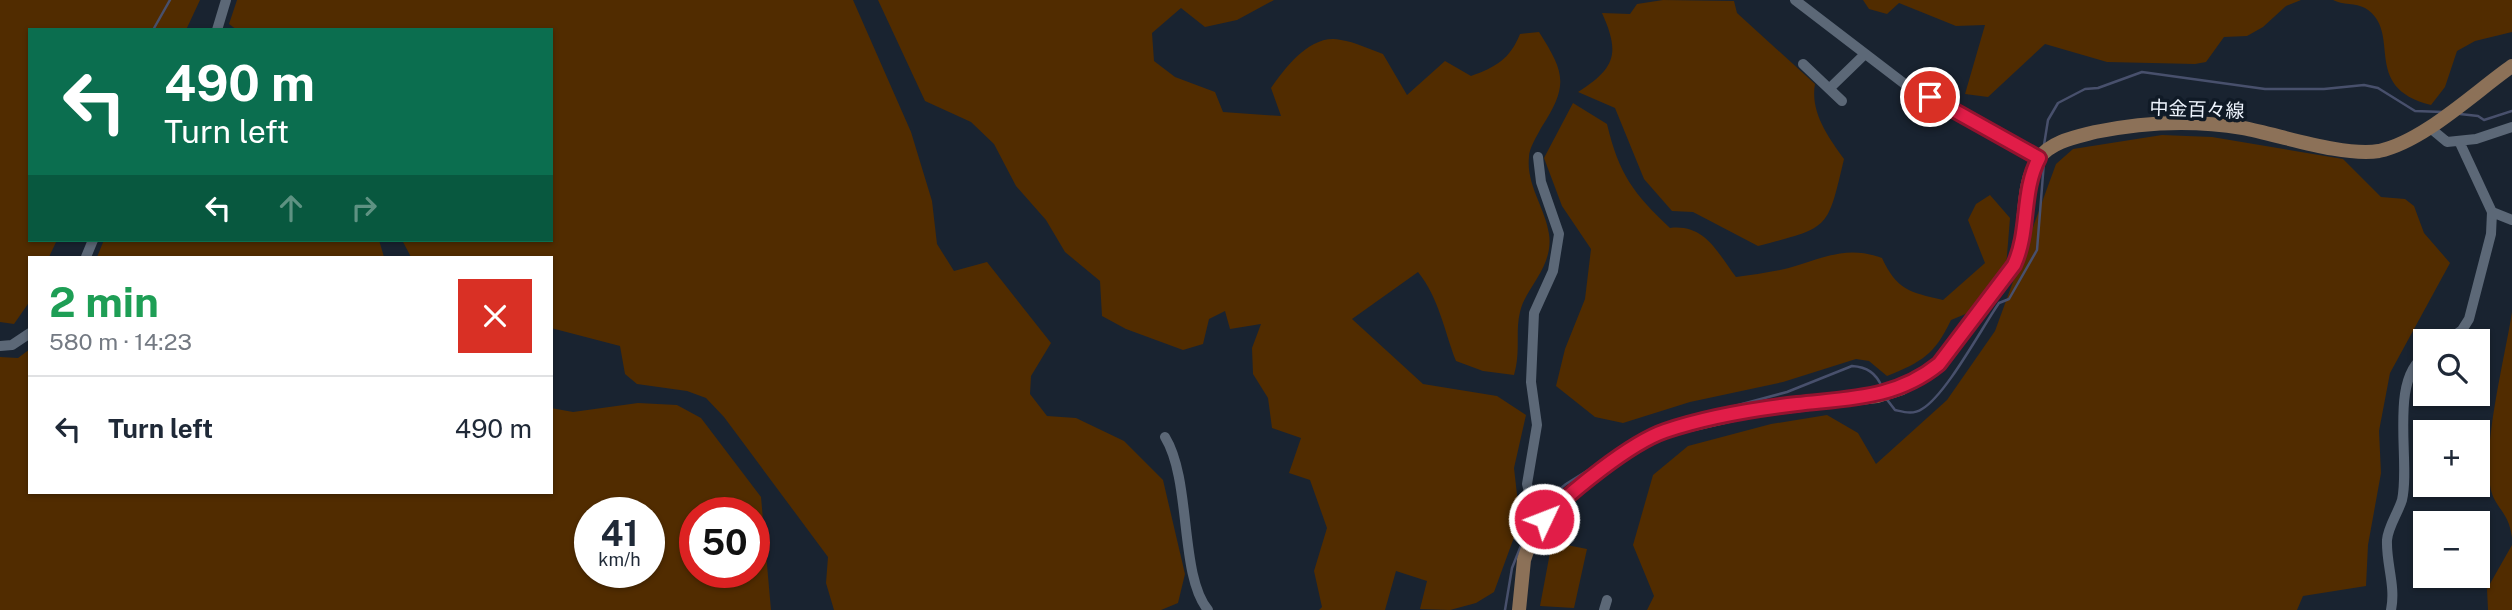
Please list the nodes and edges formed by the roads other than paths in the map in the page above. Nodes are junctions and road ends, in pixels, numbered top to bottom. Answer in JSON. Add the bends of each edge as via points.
{"nodes":[{"id":1,"x":226,"y":0,"type":"edge"},
{"id":2,"x":1796,"y":0,"type":"edge"},
{"id":3,"x":218,"y":28,"type":"edge"},
{"id":4,"x":1865,"y":54,"type":"junction"},
{"id":5,"x":1803,"y":64,"type":"dead end"},
{"id":6,"x":2512,"y":66,"type":"edge"},
{"id":7,"x":1831,"y":87,"type":"junction"},
{"id":8,"x":1842,"y":101,"type":"dead end"},
{"id":9,"x":2433,"y":124,"type":"junction"},
{"id":10,"x":2512,"y":127,"type":"edge"},
{"id":11,"x":2459,"y":141,"type":"junction"},
{"id":12,"x":1538,"y":157,"type":"dead end"},
{"id":13,"x":2039,"y":158,"type":"junction"},
{"id":14,"x":2492,"y":212,"type":"junction"},
{"id":15,"x":2512,"y":220,"type":"edge"},
{"id":16,"x":2463,"y":329,"type":"edge"},
{"id":17,"x":28,"y":334,"type":"edge"},
{"id":18,"x":0,"y":346,"type":"edge"},
{"id":19,"x":2413,"y":365,"type":"edge"},
{"id":20,"x":1165,"y":437,"type":"dead end"},
{"id":21,"x":1539,"y":514,"type":"junction"},
{"id":22,"x":1208,"y":610,"type":"edge"},
{"id":23,"x":1519,"y":610,"type":"edge"},
{"id":24,"x":2391,"y":610,"type":"edge"}],
"edges":[{"from":1,"to":3,"type":"street"},
{"from":2,"to":4,"type":"street"},
{"from":4,"to":7,"type":"street"},
{"from":4,"to":13,"type":"street","via":[[1906,85]]},
{"from":5,"to":7,"type":"street"},
{"from":6,"to":9,"type":"main road","name":"中金百々線"},
{"from":7,"to":8,"type":"street"},
{"from":9,"to":11,"type":"street","via":[[2447,142]]},
{"from":9,"to":13,"type":"main road","name":"中金百々線","via":[[2398,145],[2357,152],[2240,128],[2175,123],[2123,127],[2073,137]]},
{"from":10,"to":11,"type":"street"},
{"from":11,"to":14,"type":"street"},
{"from":12,"to":21,"type":"street","via":[[1559,234],[1553,271],[1534,313],[1531,382],[1537,425],[1527,484]]},
{"from":13,"to":21,"type":"main road","via":[[2030,174],[2021,251],[2014,265],[1939,364],[1923,377],[1884,394],[1751,411],[1664,431],[1629,450]]},
{"from":14,"to":15,"type":"street"},
{"from":14,"to":16,"type":"street","via":[[2491,234]]},
{"from":17,"to":18,"type":"street","via":[[12,345]]},
{"from":19,"to":24,"type":"street","via":[[2405,391],[2402,500],[2387,538],[2394,594]]},
{"from":20,"to":22,"type":"street","via":[[1180,484],[1197,582]]},
{"from":21,"to":23,"type":"main road","via":[[1524,560]]}]}
